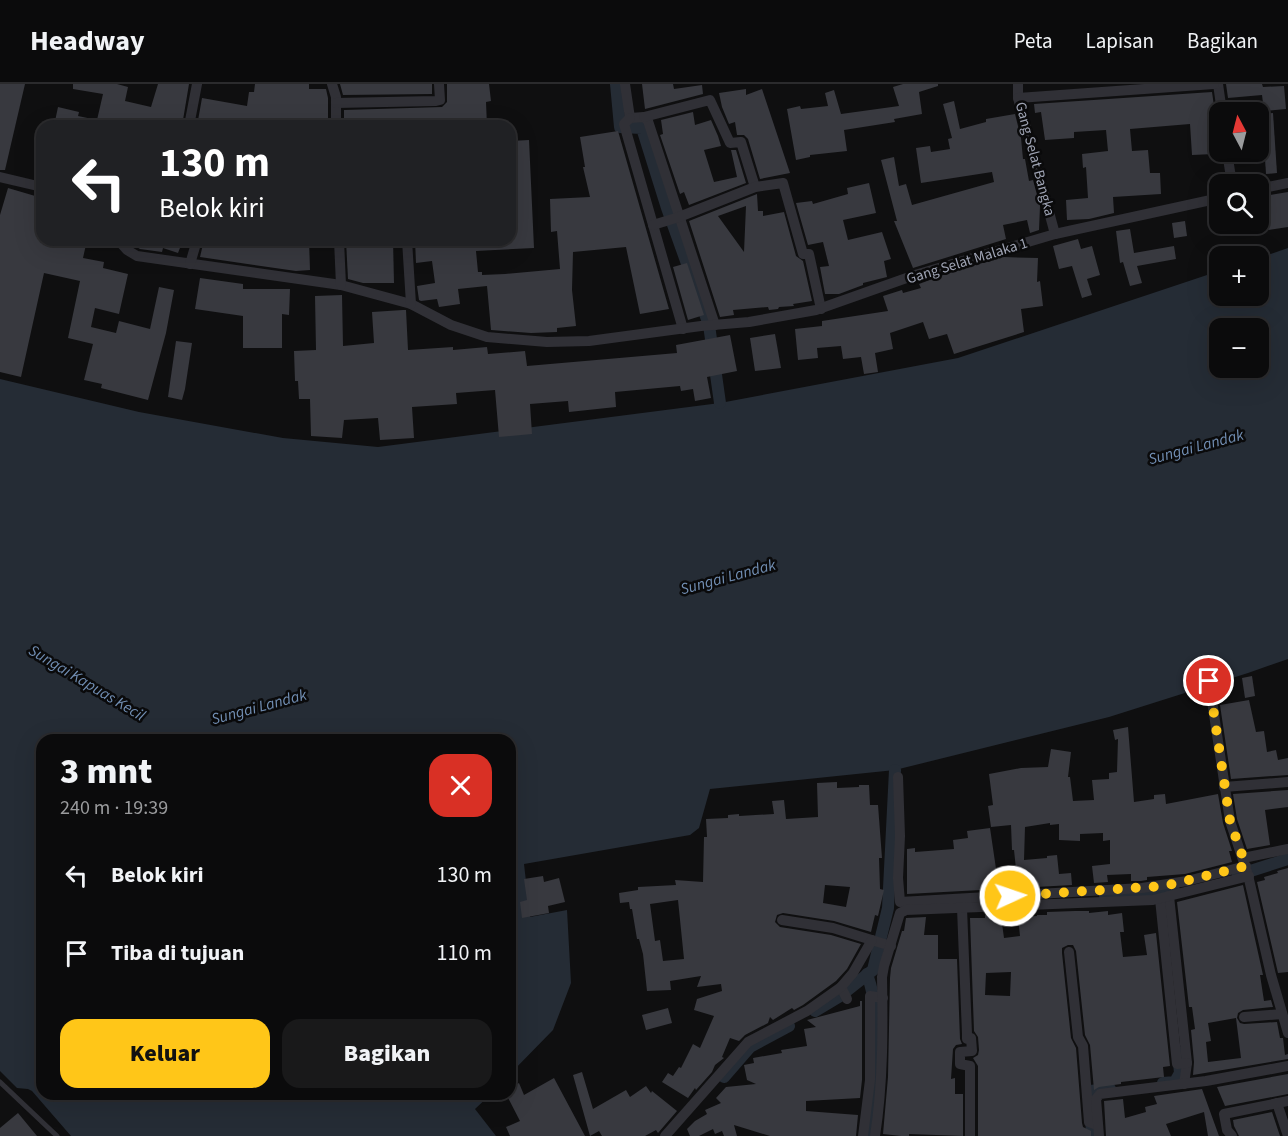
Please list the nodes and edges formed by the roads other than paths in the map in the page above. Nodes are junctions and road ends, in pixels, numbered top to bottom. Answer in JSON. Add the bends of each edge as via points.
{"nodes":[{"id":1,"x":197,"y":84,"type":"edge"},
{"id":2,"x":332,"y":84,"type":"edge"},
{"id":3,"x":440,"y":84,"type":"edge"},
{"id":4,"x":625,"y":84,"type":"edge"},
{"id":5,"x":1018,"y":84,"type":"edge"},
{"id":6,"x":1216,"y":84,"type":"edge"},
{"id":7,"x":1018,"y":98,"type":"junction"},
{"id":8,"x":1220,"y":102,"type":"edge"},
{"id":9,"x":336,"y":103,"type":"junction"},
{"id":10,"x":644,"y":117,"type":"junction"},
{"id":11,"x":630,"y":118,"type":"junction"},
{"id":12,"x":190,"y":120,"type":"edge"},
{"id":13,"x":336,"y":120,"type":"edge"},
{"id":14,"x":0,"y":177,"type":"edge"},
{"id":15,"x":1288,"y":183,"type":"edge"},
{"id":16,"x":36,"y":186,"type":"edge"},
{"id":17,"x":755,"y":187,"type":"junction"},
{"id":18,"x":1269,"y":187,"type":"edge"},
{"id":19,"x":1209,"y":200,"type":"edge"},
{"id":20,"x":679,"y":217,"type":"junction"},
{"id":21,"x":653,"y":225,"type":"junction"},
{"id":22,"x":1055,"y":234,"type":"junction"},
{"id":23,"x":123,"y":246,"type":"edge"},
{"id":24,"x":195,"y":246,"type":"edge"},
{"id":25,"x":339,"y":246,"type":"edge"},
{"id":26,"x":407,"y":246,"type":"edge"},
{"id":27,"x":190,"y":264,"type":"junction"},
{"id":28,"x":341,"y":285,"type":"junction"},
{"id":29,"x":411,"y":304,"type":"junction"},
{"id":30,"x":821,"y":309,"type":"junction"},
{"id":31,"x":715,"y":325,"type":"junction"},
{"id":32,"x":683,"y":329,"type":"junction"},
{"id":33,"x":1209,"y":681,"type":"dead end"},
{"id":34,"x":898,"y":777,"type":"dead end"},
{"id":35,"x":1288,"y":782,"type":"edge"},
{"id":36,"x":1224,"y":787,"type":"junction"},
{"id":37,"x":1288,"y":849,"type":"edge"},
{"id":38,"x":1246,"y":869,"type":"junction"},
{"id":39,"x":1217,"y":879,"type":"junction"},
{"id":40,"x":1165,"y":897,"type":"junction"},
{"id":41,"x":1084,"y":898,"type":"junction"},
{"id":42,"x":1010,"y":902,"type":"junction"},
{"id":43,"x":900,"y":907,"type":"junction"},
{"id":44,"x":962,"y":908,"type":"junction"},
{"id":45,"x":782,"y":920,"type":"dead end"},
{"id":46,"x":872,"y":940,"type":"junction"},
{"id":47,"x":891,"y":946,"type":"junction"},
{"id":48,"x":1069,"y":952,"type":"dead end"},
{"id":49,"x":841,"y":987,"type":"junction"},
{"id":50,"x":882,"y":998,"type":"junction"},
{"id":51,"x":847,"y":999,"type":"dead end"},
{"id":52,"x":1282,"y":1014,"type":"junction"},
{"id":53,"x":1245,"y":1017,"type":"dead end"},
{"id":54,"x":1288,"y":1033,"type":"edge"},
{"id":55,"x":1288,"y":1065,"type":"edge"},
{"id":56,"x":875,"y":1080,"type":"junction"},
{"id":57,"x":0,"y":1082,"type":"edge"},
{"id":58,"x":1184,"y":1084,"type":"junction"},
{"id":59,"x":1282,"y":1102,"type":"edge"},
{"id":60,"x":1095,"y":1128,"type":"edge"},
{"id":61,"x":57,"y":1136,"type":"edge"},
{"id":62,"x":665,"y":1136,"type":"edge"},
{"id":63,"x":863,"y":1136,"type":"edge"},
{"id":64,"x":875,"y":1136,"type":"edge"},
{"id":65,"x":970,"y":1136,"type":"edge"},
{"id":66,"x":1232,"y":1136,"type":"edge"},
{"id":67,"x":1288,"y":1136,"type":"edge"}],
"edges":[{"from":1,"to":12,"type":"street"},
{"from":2,"to":9,"type":"street"},
{"from":3,"to":9,"type":"street","via":[[440,100],[436,101]]},
{"from":4,"to":11,"type":"street"},
{"from":5,"to":7,"type":"street","name":"Gang Selat Bangka"},
{"from":6,"to":7,"type":"street"},
{"from":6,"to":8,"type":"street"},
{"from":7,"to":22,"type":"street","name":"Gang Selat Bangka"},
{"from":9,"to":13,"type":"street"},
{"from":10,"to":11,"type":"street"},
{"from":10,"to":17,"type":"street","via":[[710,100],[730,143],[741,142]]},
{"from":10,"to":20,"type":"street"},
{"from":11,"to":21,"type":"street","via":[[624,124]]},
{"from":14,"to":16,"type":"street"},
{"from":15,"to":18,"type":"street"},
{"from":17,"to":20,"type":"street"},
{"from":17,"to":30,"type":"street","via":[[783,183],[803,254],[809,254]]},
{"from":19,"to":22,"type":"street","name":"Gang Selat Malaka 1"},
{"from":20,"to":21,"type":"street"},
{"from":20,"to":31,"type":"street"},
{"from":21,"to":32,"type":"street"},
{"from":22,"to":30,"type":"street","name":"Gang Selat Malaka 1","via":[[915,275]]},
{"from":23,"to":27,"type":"street","name":"Gang Selat Malaka 1","via":[[137,256]]},
{"from":24,"to":27,"type":"street"},
{"from":25,"to":28,"type":"street"},
{"from":26,"to":29,"type":"street"},
{"from":27,"to":28,"type":"street","name":"Gang Selat Malaka 1"},
{"from":28,"to":29,"type":"street","name":"Gang Selat Malaka 1"},
{"from":29,"to":32,"type":"street","name":"Gang Selat Malaka 1","via":[[451,325],[506,340],[589,341]]},
{"from":30,"to":31,"type":"street","name":"Gang Selat Malaka 1"},
{"from":31,"to":32,"type":"street","name":"Gang Selat Malaka 1"},
{"from":33,"to":36,"type":"street"},
{"from":34,"to":43,"type":"street"},
{"from":35,"to":36,"type":"street"},
{"from":36,"to":38,"type":"street","via":[[1230,821]]},
{"from":37,"to":38,"type":"street"},
{"from":38,"to":39,"type":"street"},
{"from":38,"to":52,"type":"street"},
{"from":39,"to":40,"type":"street"},
{"from":39,"to":41,"type":"street"},
{"from":40,"to":41,"type":"street"},
{"from":40,"to":58,"type":"street","via":[[1187,1063]]},
{"from":41,"to":42,"type":"street"},
{"from":42,"to":43,"type":"street"},
{"from":42,"to":44,"type":"street"},
{"from":43,"to":44,"type":"street"},
{"from":43,"to":47,"type":"street"},
{"from":44,"to":65,"type":"street","via":[[967,1039],[971,1038],[972,1051],[960,1052],[960,1064],[970,1066]]},
{"from":45,"to":46,"type":"street","via":[[833,928]]},
{"from":46,"to":47,"type":"street"},
{"from":46,"to":49,"type":"street","via":[[854,973]]},
{"from":47,"to":50,"type":"street","via":[[884,966]]},
{"from":48,"to":60,"type":"street","via":[[1078,1037],[1083,1046]]},
{"from":49,"to":51,"type":"street"},
{"from":49,"to":62,"type":"street","via":[[807,1011],[748,1042]]},
{"from":50,"to":56,"type":"street"},
{"from":50,"to":56,"type":"street","via":[[870,996]]},
{"from":52,"to":53,"type":"street"},
{"from":52,"to":54,"type":"street"},
{"from":55,"to":58,"type":"street"},
{"from":56,"to":63,"type":"street"},
{"from":56,"to":64,"type":"street"},
{"from":57,"to":61,"type":"lane"},
{"from":58,"to":60,"type":"street","via":[[1099,1095]]},
{"from":59,"to":66,"type":"street","via":[[1224,1114]]},
{"from":59,"to":67,"type":"street"}]}
